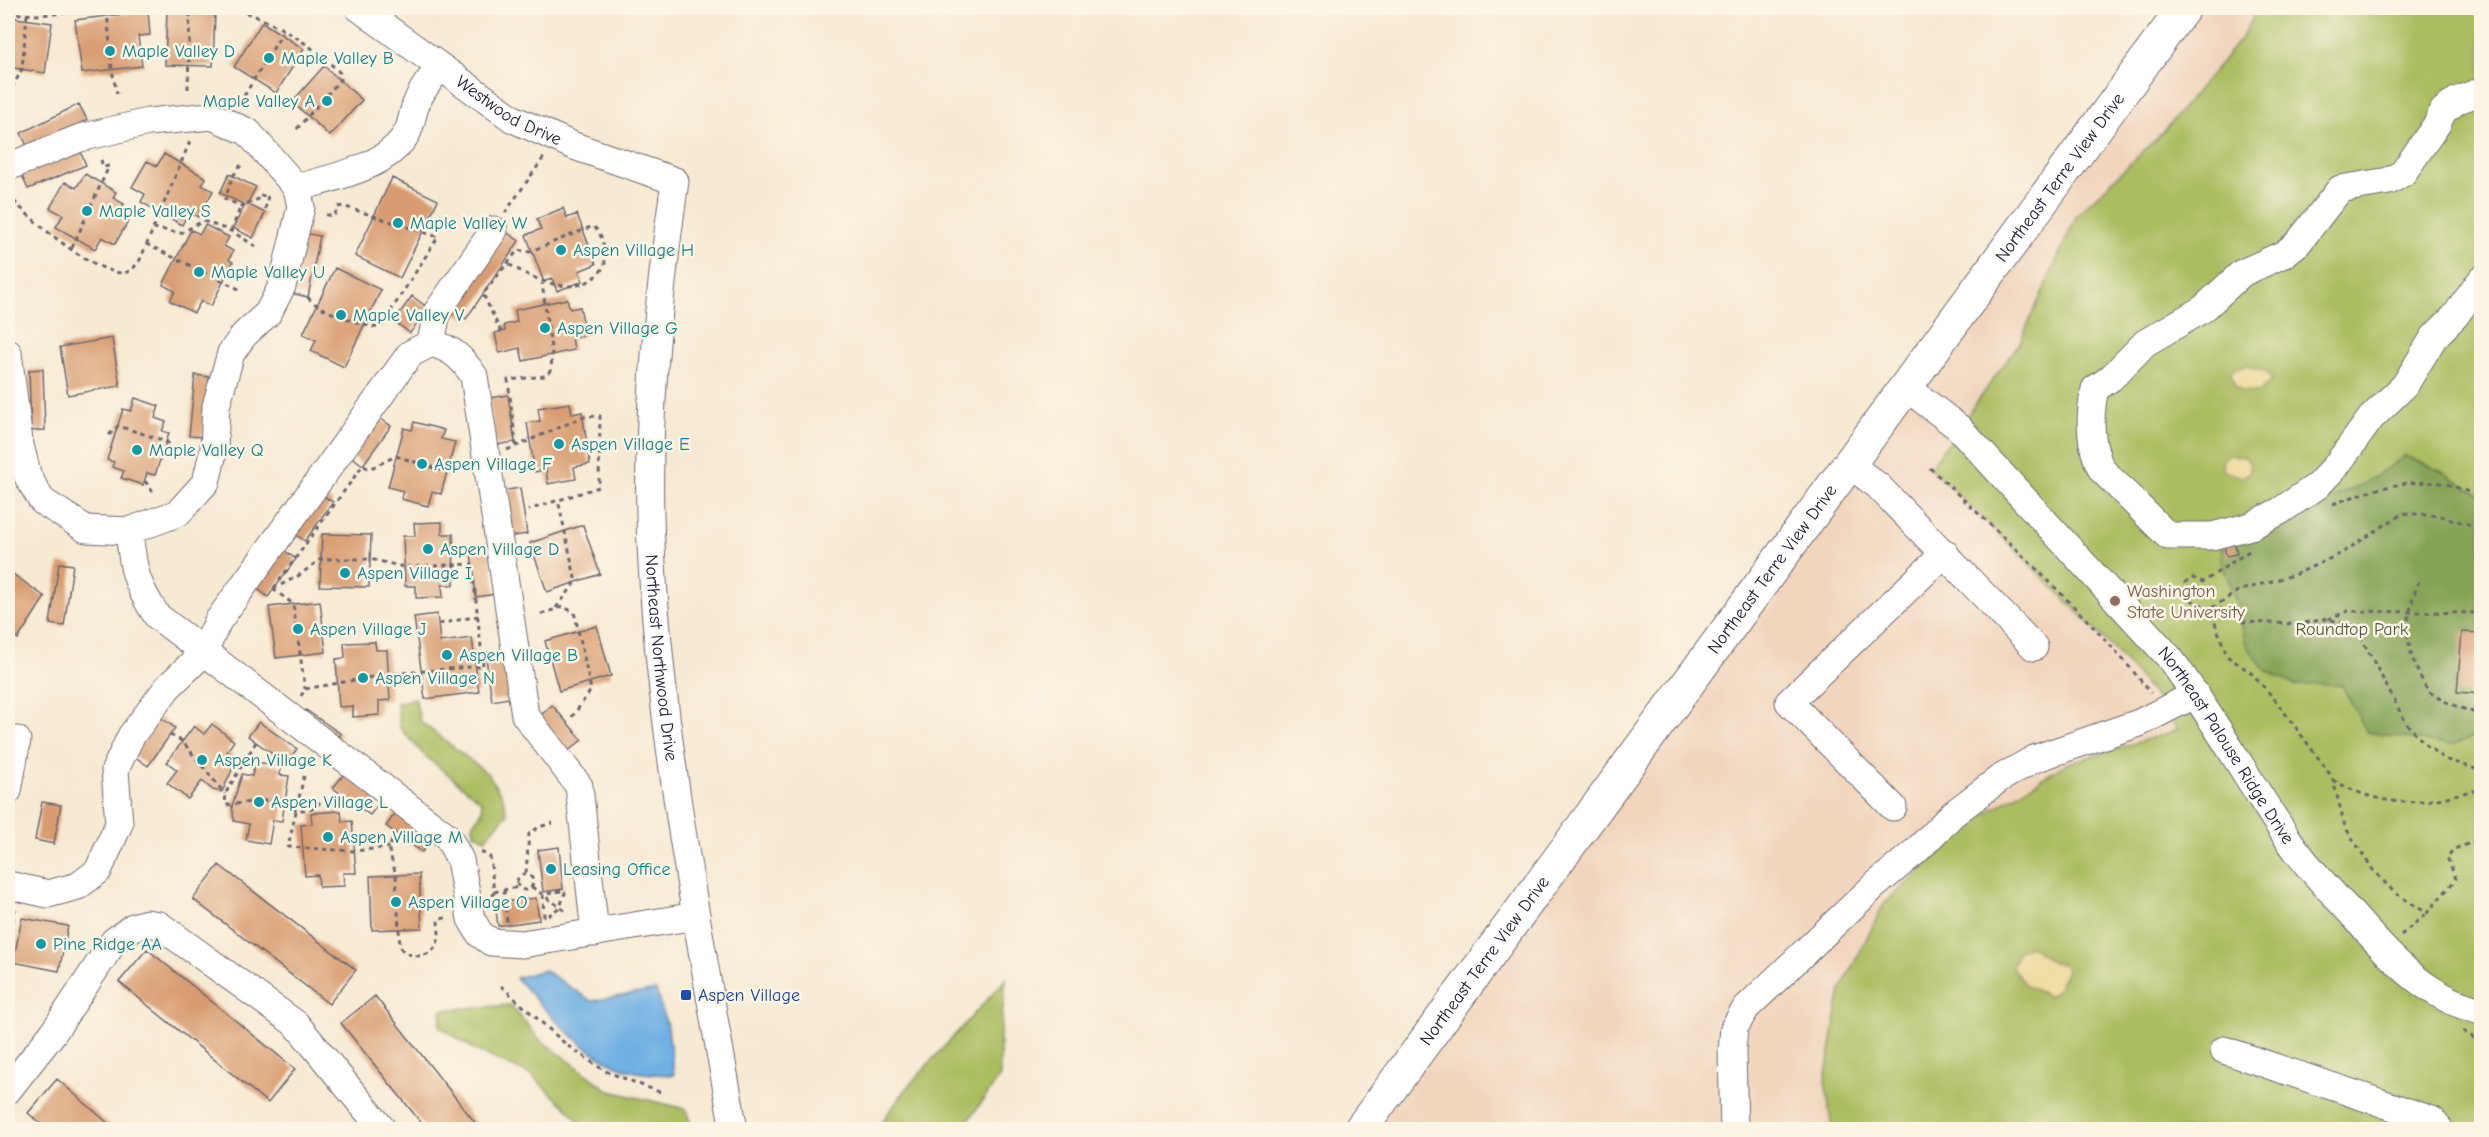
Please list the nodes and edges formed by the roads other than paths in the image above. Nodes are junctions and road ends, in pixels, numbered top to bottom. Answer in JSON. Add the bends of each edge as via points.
{"nodes":[{"id":1,"x":359,"y":8,"type":"edge"},
{"id":2,"x":2184,"y":8,"type":"edge"},
{"id":3,"x":440,"y":67,"type":"junction"},
{"id":4,"x":2481,"y":91,"type":"edge"},
{"id":5,"x":8,"y":167,"type":"edge"},
{"id":6,"x":675,"y":181,"type":"joint"},
{"id":7,"x":297,"y":188,"type":"junction"},
{"id":8,"x":494,"y":230,"type":"road end"},
{"id":9,"x":2481,"y":279,"type":"edge"},
{"id":10,"x":431,"y":343,"type":"junction"},
{"id":11,"x":8,"y":353,"type":"edge"},
{"id":12,"x":1906,"y":387,"type":"junction"},
{"id":13,"x":1849,"y":464,"type":"junction"},
{"id":14,"x":129,"y":531,"type":"junction"},
{"id":15,"x":1945,"y":553,"type":"junction"},
{"id":16,"x":2034,"y":647,"type":"dead end"},
{"id":17,"x":204,"y":652,"type":"junction"},
{"id":18,"x":2196,"y":694,"type":"junction"},
{"id":19,"x":16,"y":740,"type":"dead end"},
{"id":20,"x":8,"y":791,"type":"edge"},
{"id":21,"x":1893,"y":807,"type":"dead end"},
{"id":22,"x":13,"y":886,"type":"edge"},
{"id":23,"x":696,"y":916,"type":"junction"},
{"id":24,"x":596,"y":933,"type":"junction"},
{"id":25,"x":2481,"y":1011,"type":"edge"},
{"id":26,"x":2224,"y":1050,"type":"dead end"},
{"id":27,"x":8,"y":1090,"type":"edge"},
{"id":28,"x":383,"y":1130,"type":"edge"},
{"id":29,"x":734,"y":1130,"type":"edge"},
{"id":30,"x":1360,"y":1130,"type":"edge"},
{"id":31,"x":1734,"y":1130,"type":"edge"},
{"id":32,"x":2440,"y":1130,"type":"edge"}],
"edges":[{"from":1,"to":3,"type":"street","name":"Westwood Drive"},
{"from":2,"to":12,"type":"main road","name":"Northeast Terre View Drive"},
{"from":3,"to":6,"type":"street","name":"Westwood Drive","via":[[513,119],[574,146]]},
{"from":3,"to":7,"type":"street","via":[[418,100],[409,130],[394,149],[345,173]]},
{"from":4,"to":9,"type":"street","via":[[2443,111],[2403,173],[2389,181],[2340,189],[2298,243],[2284,254],[2242,273],[2203,309],[2145,343],[2095,389],[2091,406],[2096,458],[2102,470],[2168,536],[2212,536],[2251,526],[2280,512],[2317,486],[2336,466],[2372,418],[2405,386],[2434,337],[2455,316]]},
{"from":5,"to":7,"type":"street","via":[[95,134],[148,122],[212,116],[248,132]]},
{"from":6,"to":23,"type":"street","name":"Northeast Northwood Drive","via":[[658,306],[651,432],[651,562],[663,683]]},
{"from":7,"to":14,"type":"street","via":[[301,207],[282,286],[268,313],[231,353],[216,406],[214,449],[206,482],[178,513]]},
{"from":8,"to":10,"type":"street","via":[[437,312]]},
{"from":10,"to":17,"type":"street","via":[[410,354],[218,621]]},
{"from":10,"to":24,"type":"street","via":[[462,358],[474,376],[525,715],[579,786]]},
{"from":11,"to":14,"type":"street","via":[[19,441],[28,477],[42,501],[86,529]]},
{"from":12,"to":13,"type":"main road","name":"Northeast Terre View Drive"},
{"from":12,"to":18,"type":"street","name":"Northeast Palouse Ridge Drive","via":[[1959,428],[2139,623]]},
{"from":13,"to":15,"type":"street","via":[[1878,486]]},
{"from":13,"to":30,"type":"main road","name":"Northeast Terre View Drive"},
{"from":14,"to":17,"type":"street","via":[[133,570],[140,591],[157,616]]},
{"from":15,"to":16,"type":"street"},
{"from":15,"to":21,"type":"street","via":[[1790,702]]},
{"from":17,"to":22,"type":"street","via":[[168,687],[131,736],[115,770],[119,824],[98,871],[78,886],[48,894]]},
{"from":17,"to":24,"type":"street","via":[[448,837],[460,860],[470,915],[480,934],[491,942],[505,945]]},
{"from":18,"to":25,"type":"street","name":"Northeast Palouse Ridge Drive","via":[[2289,841],[2384,951],[2434,991]]},
{"from":18,"to":31,"type":"street","via":[[2129,727],[2034,759],[1999,779],[1953,814],[1754,1000],[1734,1028]]},
{"from":19,"to":20,"type":"street"},
{"from":23,"to":24,"type":"street"},
{"from":23,"to":29,"type":"street","name":"Northeast Northwood Drive"},
{"from":26,"to":32,"type":"street","via":[[2432,1120]]},
{"from":27,"to":28,"type":"street","via":[[53,1033],[114,941],[133,927],[147,923],[159,925],[296,1024]]}]}
